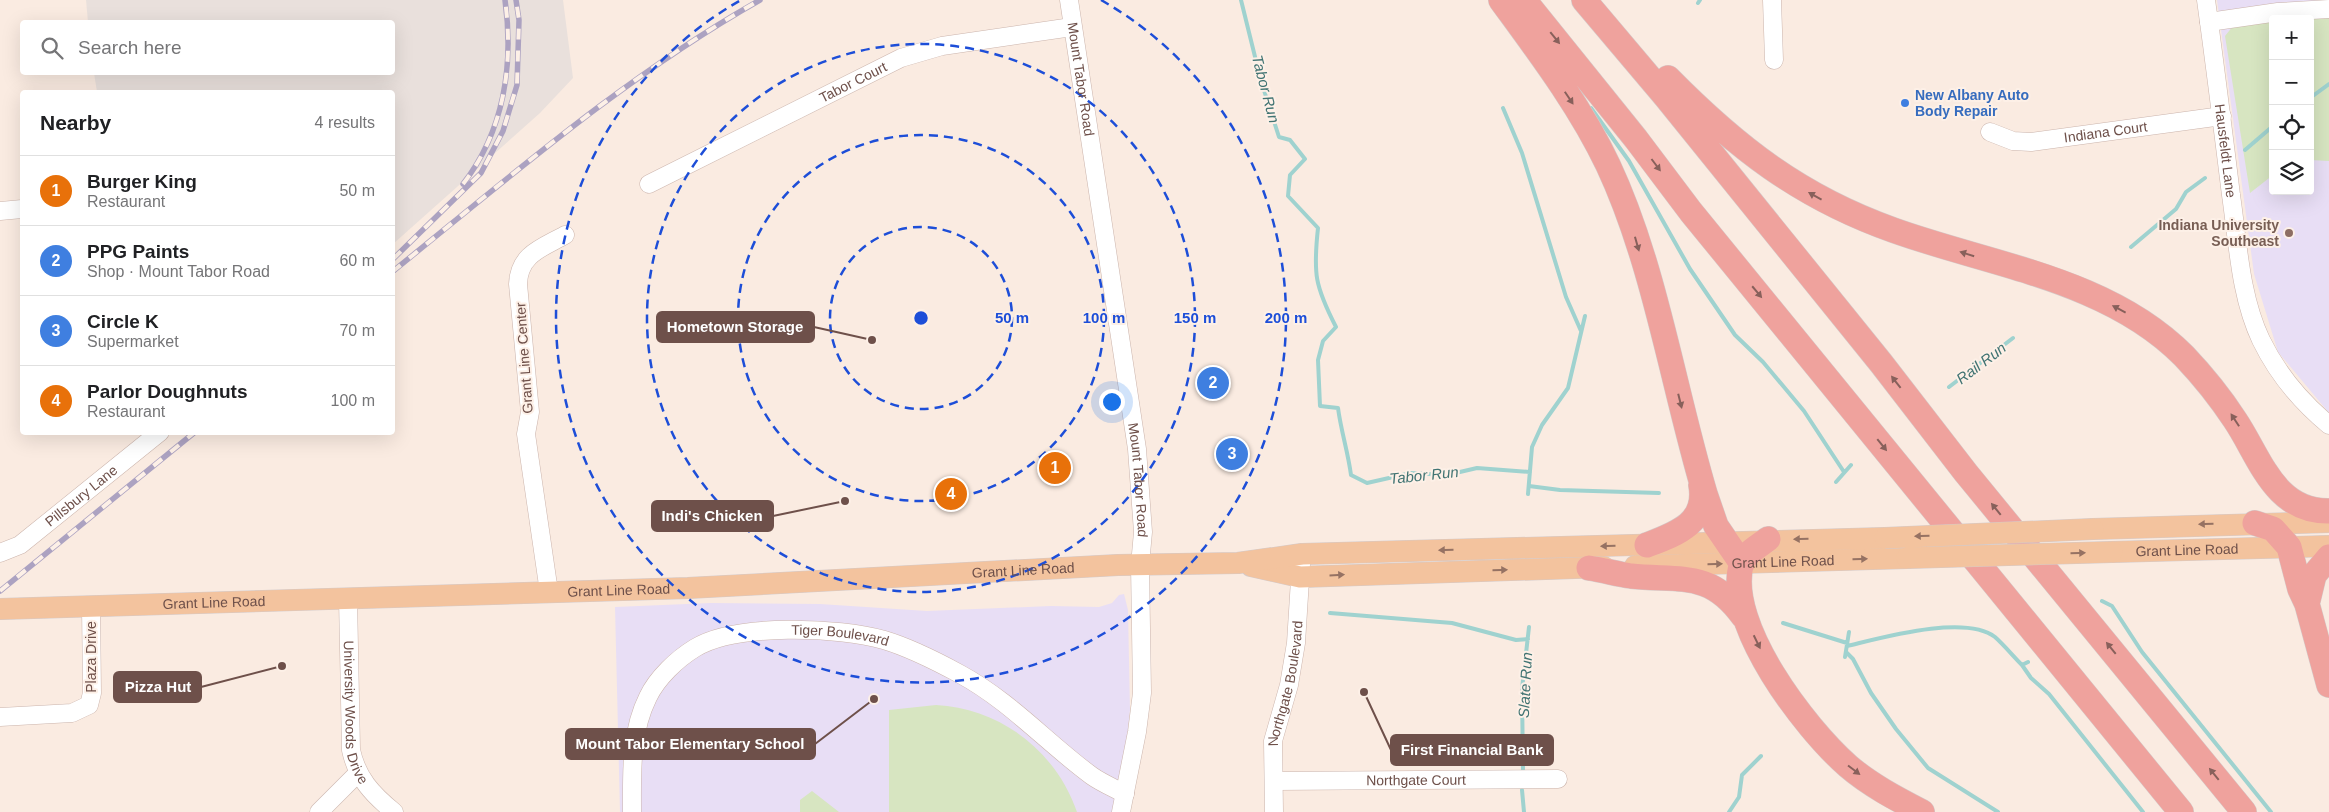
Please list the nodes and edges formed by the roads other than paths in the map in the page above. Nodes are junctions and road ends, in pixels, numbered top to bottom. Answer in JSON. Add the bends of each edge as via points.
{"nodes":[{"id":1,"x":1069,"y":0,"type":"edge"},
{"id":2,"x":1501,"y":0,"type":"edge"},
{"id":3,"x":1524,"y":0,"type":"edge"},
{"id":4,"x":1584,"y":0,"type":"edge"},
{"id":5,"x":1594,"y":0,"type":"edge"},
{"id":6,"x":1772,"y":0,"type":"edge"},
{"id":7,"x":2206,"y":0,"type":"edge"},
{"id":8,"x":2329,"y":9,"type":"edge"},
{"id":9,"x":2209,"y":22,"type":"junction"},
{"id":10,"x":1072,"y":27,"type":"junction"},
{"id":11,"x":1774,"y":60,"type":"dead end"},
{"id":12,"x":2222,"y":116,"type":"junction"},
{"id":13,"x":1990,"y":132,"type":"dead end"},
{"id":14,"x":648,"y":184,"type":"dead end"},
{"id":15,"x":20,"y":209,"type":"edge"},
{"id":16,"x":0,"y":211,"type":"edge"},
{"id":17,"x":565,"y":235,"type":"dead end"},
{"id":18,"x":2329,"y":425,"type":"edge"},
{"id":19,"x":156,"y":435,"type":"edge"},
{"id":20,"x":1698,"y":473,"type":"junction"},
{"id":21,"x":2273,"y":484,"type":"junction"},
{"id":22,"x":2329,"y":511,"type":"edge"},
{"id":23,"x":2329,"y":522,"type":"edge"},
{"id":24,"x":2273,"y":534,"type":"junction"},
{"id":25,"x":1768,"y":539,"type":"junction"},
{"id":26,"x":1727,"y":543,"type":"junction"},
{"id":27,"x":1647,"y":545,"type":"junction"},
{"id":28,"x":2329,"y":546,"type":"edge"},
{"id":29,"x":0,"y":553,"type":"edge"},
{"id":30,"x":1302,"y":554,"type":"junction"},
{"id":31,"x":2329,"y":556,"type":"edge"},
{"id":32,"x":1238,"y":563,"type":"junction"},
{"id":33,"x":1742,"y":564,"type":"junction"},
{"id":34,"x":1140,"y":565,"type":"junction"},
{"id":35,"x":1589,"y":568,"type":"junction"},
{"id":36,"x":1300,"y":577,"type":"junction"},
{"id":37,"x":549,"y":592,"type":"junction"},
{"id":38,"x":348,"y":598,"type":"junction"},
{"id":39,"x":2307,"y":604,"type":"junction"},
{"id":40,"x":91,"y":606,"type":"junction"},
{"id":41,"x":0,"y":609,"type":"edge"},
{"id":42,"x":1744,"y":616,"type":"junction"},
{"id":43,"x":2329,"y":685,"type":"edge"},
{"id":44,"x":0,"y":717,"type":"edge"},
{"id":45,"x":358,"y":773,"type":"junction"},
{"id":46,"x":1558,"y":779,"type":"dead end"},
{"id":47,"x":1274,"y":780,"type":"junction"},
{"id":48,"x":1125,"y":794,"type":"junction"},
{"id":49,"x":319,"y":812,"type":"edge"},
{"id":50,"x":394,"y":812,"type":"edge"},
{"id":51,"x":632,"y":812,"type":"edge"},
{"id":52,"x":1121,"y":812,"type":"edge"},
{"id":53,"x":1274,"y":812,"type":"edge"},
{"id":54,"x":1922,"y":812,"type":"edge"},
{"id":55,"x":2181,"y":812,"type":"edge"},
{"id":56,"x":2244,"y":812,"type":"edge"}],
"edges":[{"from":1,"to":10,"type":"street","name":"Mount Tabor Road"},
{"from":2,"to":20,"type":"highway","one_way":true,"via":[[1573,104],[1611,173],[1632,228]]},
{"from":3,"to":55,"type":"highway","one_way":true,"via":[[1691,212]]},
{"from":56,"to":4,"type":"highway","one_way":true},
{"from":21,"to":5,"type":"highway","one_way":true,"via":[[2219,397],[2181,353],[2156,333],[2122,311],[2068,286],[1892,230],[1821,199],[1787,180],[1724,133]]},
{"from":6,"to":11,"type":"street"},
{"from":7,"to":9,"type":"street","name":"Hausfeldt Lane"},
{"from":8,"to":9,"type":"street","via":[[2278,12]]},
{"from":9,"to":12,"type":"street","name":"Hausfeldt Lane"},
{"from":10,"to":14,"type":"street","name":"Tabor Court","via":[[942,46],[901,58]]},
{"from":10,"to":34,"type":"street","name":"Mount Tabor Road","via":[[1137,450],[1143,537]]},
{"from":12,"to":13,"type":"street","name":"Indiana Court","via":[[2031,142],[2013,141]]},
{"from":12,"to":18,"type":"street","name":"Hausfeldt Lane","via":[[2238,248],[2252,317],[2283,378]]},
{"from":15,"to":16,"type":"street"},
{"from":17,"to":37,"type":"street","name":"Grant Line Center","via":[[526,259],[519,270],[518,284],[530,412],[526,434]]},
{"from":19,"to":29,"type":"street","name":"Pillsbury Lane","via":[[20,545]]},
{"from":20,"to":26,"type":"highway","via":[[1716,526]]},
{"from":20,"to":27,"type":"highway","via":[[1702,490],[1692,522],[1678,534]]},
{"from":21,"to":22,"type":"highway","via":[[2294,502]]},
{"from":21,"to":24,"type":"highway","via":[[2276,503]]},
{"from":23,"to":24,"type":"main road","name":"Grant Line Road"},
{"from":24,"to":25,"type":"main road","name":"Grant Line Road","one_way":true,"bridge":true,"via":[[2093,528],[1885,538]]},
{"from":24,"to":28,"type":"main road","name":"Grant Line Road"},
{"from":33,"to":24,"type":"main road","name":"Grant Line Road","one_way":true,"bridge":true,"via":[[2112,552]]},
{"from":24,"to":39,"type":"highway"},
{"from":25,"to":26,"type":"main road","name":"Grant Line Road"},
{"from":25,"to":33,"type":"highway","via":[[1748,554]]},
{"from":26,"to":27,"type":"main road","name":"Grant Line Road"},
{"from":26,"to":33,"type":"highway"},
{"from":27,"to":30,"type":"main road","name":"Grant Line Road","one_way":true},
{"from":30,"to":32,"type":"main road","name":"Grant Line Road"},
{"from":30,"to":36,"type":"street","name":"Northgate Boulevard"},
{"from":31,"to":39,"type":"highway","via":[[2314,575]]},
{"from":32,"to":34,"type":"main road","name":"Grant Line Road"},
{"from":32,"to":36,"type":"main road","name":"Grant Line Road"},
{"from":35,"to":33,"type":"main road","name":"Grant Line Road","one_way":true},
{"from":33,"to":42,"type":"highway","via":[[1739,598]]},
{"from":34,"to":37,"type":"main road","name":"Grant Line Road"},
{"from":34,"to":48,"type":"street","name":"Mount Tabor Road","via":[[1142,693]]},
{"from":36,"to":35,"type":"main road","name":"Grant Line Road","one_way":true},
{"from":35,"to":42,"type":"highway","via":[[1630,576],[1704,583],[1731,599]]},
{"from":36,"to":47,"type":"street","name":"Northgate Boulevard","via":[[1296,643],[1289,686],[1273,741]]},
{"from":37,"to":38,"type":"main road","name":"Grant Line Road"},
{"from":38,"to":40,"type":"main road","name":"Grant Line Road"},
{"from":38,"to":45,"type":"street","name":"University Woods Drive","via":[[351,750]]},
{"from":39,"to":43,"type":"highway"},
{"from":40,"to":41,"type":"main road","name":"Grant Line Road"},
{"from":40,"to":44,"type":"street","name":"Plaza Drive","via":[[92,693],[89,705],[72,713]]},
{"from":42,"to":54,"type":"highway","one_way":true,"via":[[1768,666],[1810,729],[1850,768]]},
{"from":45,"to":49,"type":"street"},
{"from":45,"to":50,"type":"street","name":"University Woods Drive","via":[[372,793]]},
{"from":46,"to":47,"type":"street","name":"Northgate Court"},
{"from":47,"to":53,"type":"street","name":"Northgate Boulevard"},
{"from":48,"to":51,"type":"street","name":"Tiger Boulevard","via":[[1094,777],[1011,707],[961,675],[910,649],[884,640],[809,629],[723,637],[694,648],[663,675],[648,695],[636,735]]},
{"from":48,"to":52,"type":"street","name":"Mount Tabor Road"}]}
